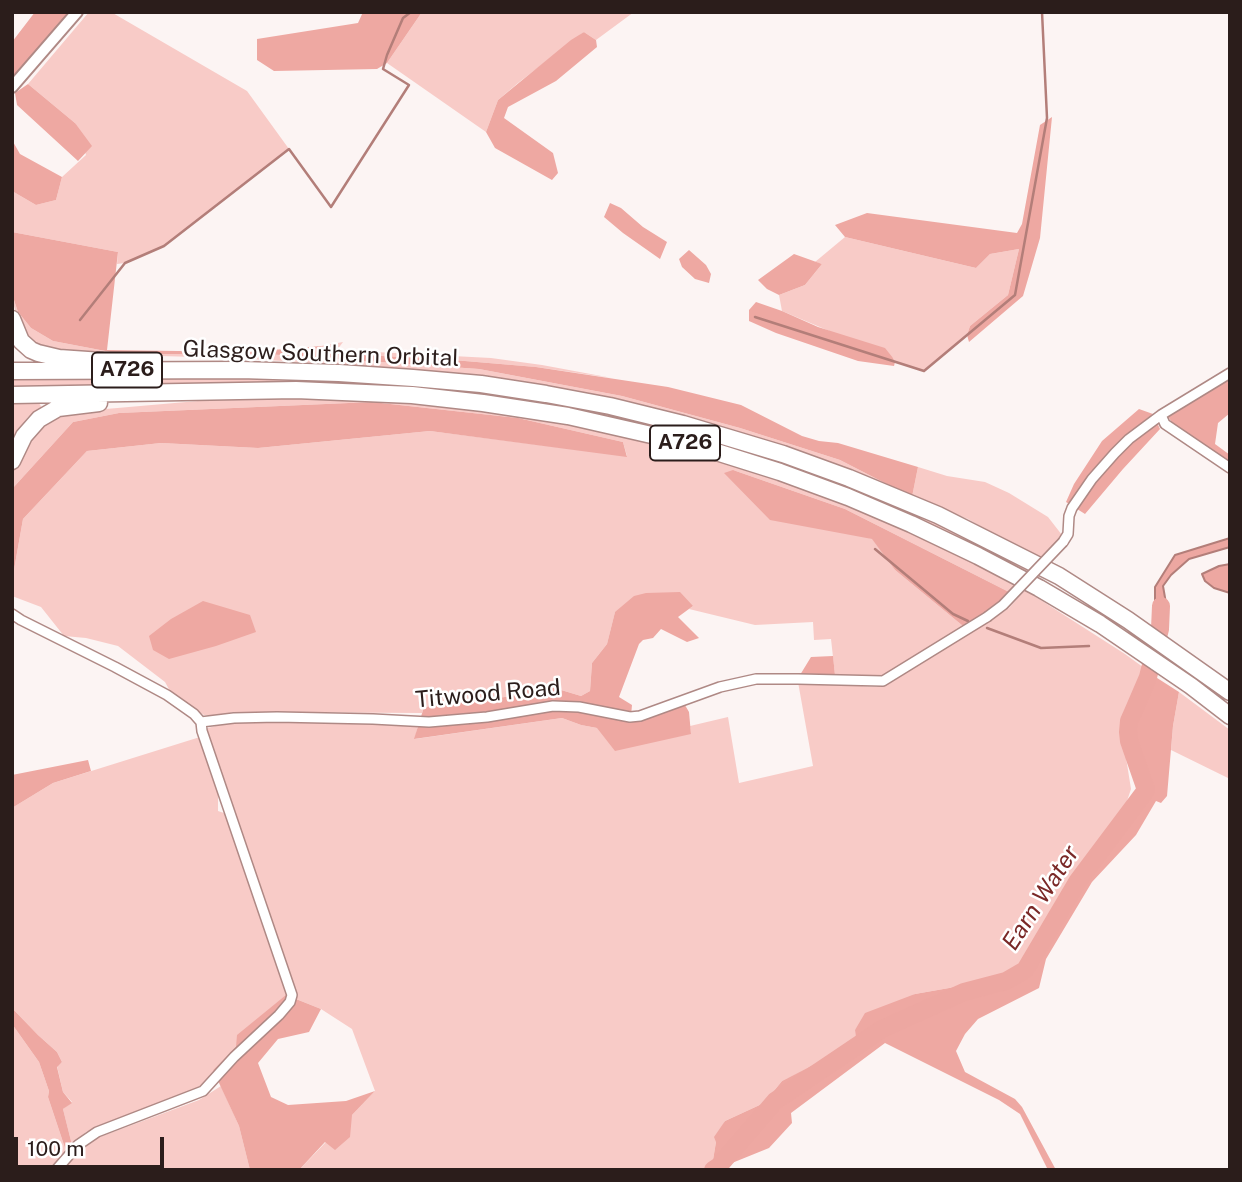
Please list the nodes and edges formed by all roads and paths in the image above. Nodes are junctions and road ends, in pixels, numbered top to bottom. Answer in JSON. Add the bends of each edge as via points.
{"nodes":[{"id":1,"x":77,"y":12,"type":"edge"},
{"id":2,"x":12,"y":87,"type":"edge"},
{"id":3,"x":12,"y":319,"type":"edge"},
{"id":4,"x":12,"y":370,"type":"edge"},
{"id":5,"x":241,"y":370,"type":"junction"},
{"id":6,"x":1230,"y":373,"type":"edge"},
{"id":7,"x":206,"y":391,"type":"junction"},
{"id":8,"x":12,"y":395,"type":"edge"},
{"id":9,"x":1161,"y":415,"type":"junction"},
{"id":10,"x":12,"y":461,"type":"edge"},
{"id":11,"x":1230,"y":468,"type":"edge"},
{"id":12,"x":12,"y":614,"type":"edge"},
{"id":13,"x":1230,"y":692,"type":"edge"},
{"id":14,"x":1230,"y":716,"type":"edge"},
{"id":15,"x":201,"y":722,"type":"junction"},
{"id":16,"x":56,"y":1170,"type":"edge"}],
"edges":[{"from":1,"to":2,"type":"street"},
{"from":3,"to":5,"type":"highway","via":[[21,341],[46,356]]},
{"from":4,"to":5,"type":"highway","name":"Glasgow Southern Orbital","number":"A726"},
{"from":5,"to":13,"type":"highway","name":"Glasgow Southern Orbital","number":"A726","via":[[481,384],[646,415],[783,454],[938,515],[1059,576]]},
{"from":6,"to":9,"type":"street","name":"Titwood Road"},
{"from":7,"to":8,"type":"highway","name":"Glasgow Southern Orbital","number":"A726"},
{"from":7,"to":10,"type":"highway","via":[[58,408],[31,426]]},
{"from":7,"to":14,"type":"highway","name":"Glasgow Southern Orbital","number":"A726","via":[[412,395],[568,416],[691,444],[848,497],[1040,588]]},
{"from":9,"to":11,"type":"street","via":[[1165,424]]},
{"from":9,"to":15,"type":"street","name":"Titwood Road","bridge":true,"via":[[1129,439],[1082,492],[1072,508],[1063,542],[1003,605],[883,681],[756,680],[720,687],[640,716],[553,706],[438,722],[277,717]]},
{"from":12,"to":15,"type":"street","via":[[167,695]]},
{"from":15,"to":16,"type":"street","via":[[292,995],[290,1002],[203,1091],[97,1132]]}]}
